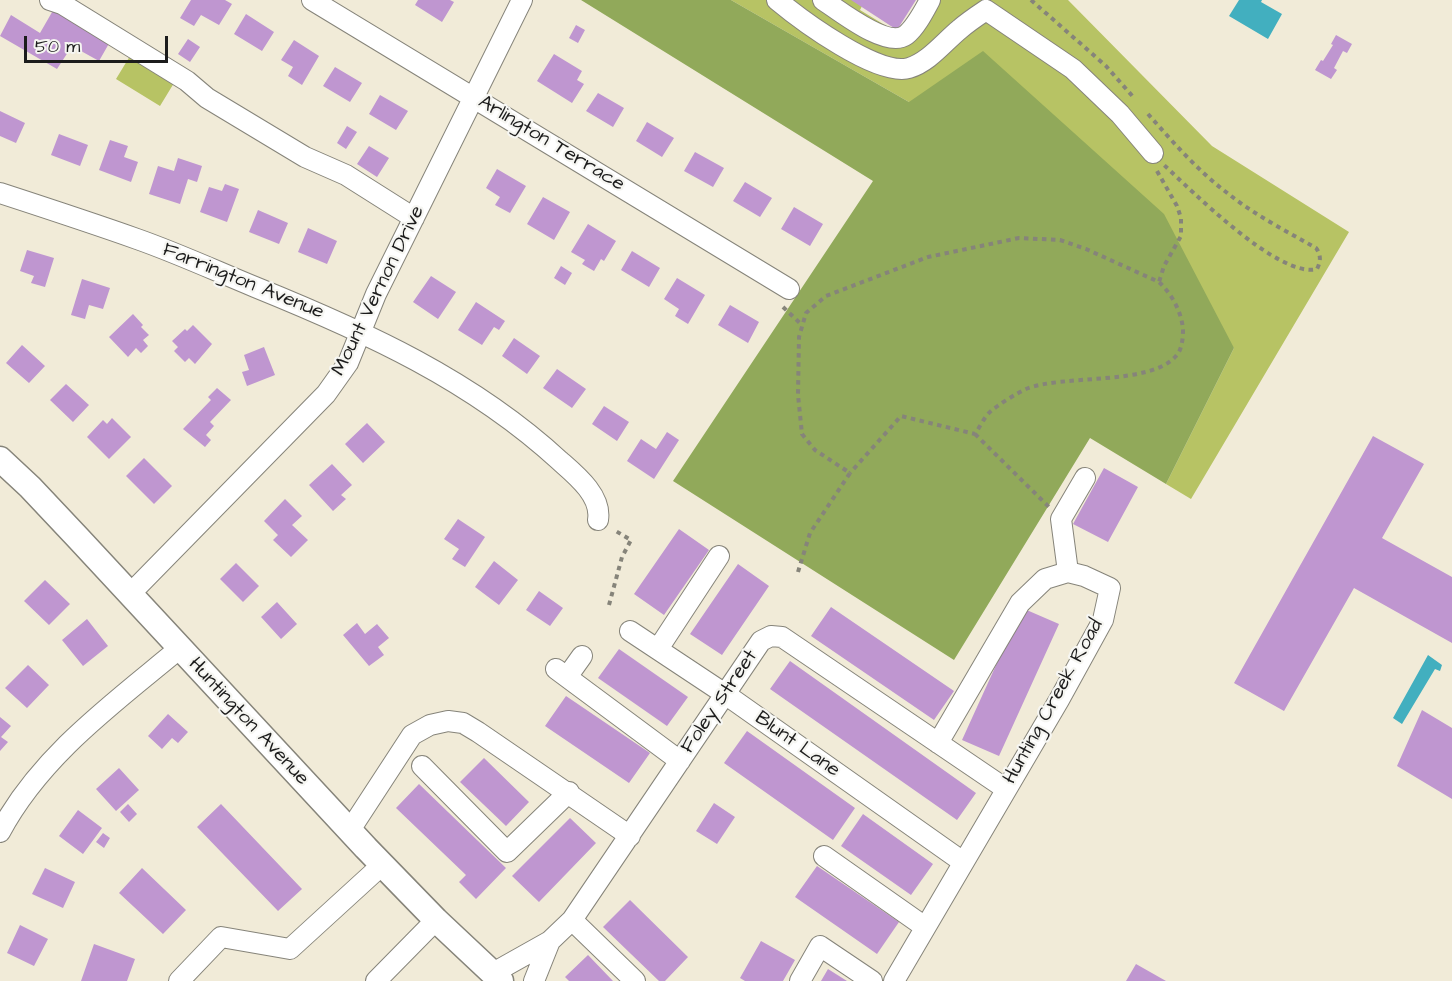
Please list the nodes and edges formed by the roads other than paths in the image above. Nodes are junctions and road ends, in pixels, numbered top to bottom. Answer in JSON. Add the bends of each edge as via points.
{"nodes":[{"id":1,"x":50,"y":0,"type":"edge"},
{"id":2,"x":312,"y":0,"type":"edge"},
{"id":3,"x":522,"y":0,"type":"edge"},
{"id":4,"x":777,"y":0,"type":"edge"},
{"id":5,"x":823,"y":0,"type":"edge"},
{"id":6,"x":930,"y":0,"type":"edge"},
{"id":7,"x":968,"y":0,"type":"edge"},
{"id":8,"x":986,"y":10,"type":"junction"},
{"id":9,"x":474,"y":98,"type":"junction"},
{"id":10,"x":1153,"y":153,"type":"road end"},
{"id":11,"x":0,"y":193,"type":"edge"},
{"id":12,"x":414,"y":218,"type":"junction"},
{"id":13,"x":783,"y":296,"type":"road end"},
{"id":14,"x":360,"y":332,"type":"junction"},
{"id":15,"x":0,"y":459,"type":"edge"},
{"id":16,"x":1085,"y":478,"type":"dead end"},
{"id":17,"x":598,"y":520,"type":"road end"},
{"id":18,"x":719,"y":556,"type":"dead end"},
{"id":19,"x":1068,"y":572,"type":"junction"},
{"id":20,"x":130,"y":594,"type":"junction"},
{"id":21,"x":630,"y":631,"type":"dead end"},
{"id":22,"x":180,"y":648,"type":"junction"},
{"id":23,"x":658,"y":649,"type":"junction"},
{"id":24,"x":582,"y":656,"type":"dead end"},
{"id":25,"x":725,"y":694,"type":"junction"},
{"id":26,"x":938,"y":743,"type":"junction"},
{"id":27,"x":680,"y":761,"type":"junction"},
{"id":28,"x":422,"y":766,"type":"dead end"},
{"id":29,"x":1006,"y":789,"type":"junction"},
{"id":30,"x":569,"y":792,"type":"junction"},
{"id":31,"x":350,"y":830,"type":"junction"},
{"id":32,"x":0,"y":832,"type":"edge"},
{"id":33,"x":630,"y":836,"type":"junction"},
{"id":34,"x":824,"y":856,"type":"dead end"},
{"id":35,"x":963,"y":862,"type":"junction"},
{"id":36,"x":382,"y":864,"type":"junction"},
{"id":37,"x":436,"y":920,"type":"junction"},
{"id":38,"x":572,"y":920,"type":"junction"},
{"id":39,"x":925,"y":927,"type":"junction"},
{"id":40,"x":550,"y":941,"type":"junction"},
{"id":41,"x":497,"y":977,"type":"edge"},
{"id":42,"x":179,"y":981,"type":"edge"},
{"id":43,"x":376,"y":981,"type":"edge"},
{"id":44,"x":534,"y":981,"type":"edge"},
{"id":45,"x":635,"y":981,"type":"edge"},
{"id":46,"x":800,"y":981,"type":"edge"},
{"id":47,"x":872,"y":981,"type":"edge"},
{"id":48,"x":894,"y":981,"type":"edge"}],
"edges":[{"from":1,"to":12,"type":"street","via":[[305,157],[346,175]]},
{"from":2,"to":9,"type":"street","name":"Arlington Terrace"},
{"from":3,"to":9,"type":"street","name":"Mount Vernon Drive"},
{"from":4,"to":8,"type":"street","via":[[851,51],[898,69],[909,68],[926,58]]},
{"from":5,"to":6,"type":"street","via":[[881,36],[895,39],[906,35]]},
{"from":7,"to":8,"type":"street"},
{"from":8,"to":10,"type":"street","via":[[1072,69],[1120,114]]},
{"from":9,"to":12,"type":"street","name":"Mount Vernon Drive"},
{"from":9,"to":13,"type":"street","name":"Arlington Terrace"},
{"from":11,"to":14,"type":"street","name":"Farrington Avenue","via":[[140,240]]},
{"from":12,"to":14,"type":"street","name":"Mount Vernon Drive"},
{"from":14,"to":17,"type":"street","name":"Farrington Avenue","via":[[405,353],[499,410],[580,480],[592,497]]},
{"from":14,"to":20,"type":"street","name":"Mount Vernon Drive","via":[[348,363],[326,394]]},
{"from":15,"to":20,"type":"main road","name":"Huntington Avenue"},
{"from":16,"to":19,"type":"street","via":[[1060,519]]},
{"from":18,"to":23,"type":"street"},
{"from":19,"to":26,"type":"street","via":[[1045,579],[1020,603]]},
{"from":19,"to":29,"type":"street","name":"Hunting Creek Road","via":[[1110,588],[1102,620]]},
{"from":20,"to":22,"type":"main road","name":"Huntington Avenue"},
{"from":21,"to":23,"type":"street","name":"Blunt Lane"},
{"from":22,"to":31,"type":"main road","name":"Huntington Avenue"},
{"from":22,"to":32,"type":"street","via":[[47,764]]},
{"from":23,"to":25,"type":"street","name":"Blunt Lane"},
{"from":24,"to":27,"type":"street","via":[[562,673]]},
{"from":25,"to":26,"type":"street","name":"Foley Street","via":[[761,642],[771,636],[782,637]]},
{"from":25,"to":27,"type":"street","name":"Foley Street"},
{"from":25,"to":35,"type":"street","name":"Blunt Lane"},
{"from":26,"to":29,"type":"street","name":"Foley Street"},
{"from":27,"to":33,"type":"street","name":"Foley Street"},
{"from":28,"to":30,"type":"street","via":[[507,852]]},
{"from":29,"to":35,"type":"street","name":"Hunting Creek Road"},
{"from":30,"to":31,"type":"street","via":[[463,723],[448,721],[412,735]]},
{"from":30,"to":33,"type":"street"},
{"from":31,"to":36,"type":"main road","name":"Huntington Avenue"},
{"from":33,"to":38,"type":"street","name":"Foley Street"},
{"from":34,"to":39,"type":"street"},
{"from":35,"to":39,"type":"street","name":"Hunting Creek Road"},
{"from":36,"to":37,"type":"main road","name":"Huntington Avenue"},
{"from":36,"to":42,"type":"street","via":[[290,949],[220,937]]},
{"from":37,"to":41,"type":"main road","name":"Huntington Avenue"},
{"from":37,"to":43,"type":"street"},
{"from":38,"to":40,"type":"street","name":"Foley Street"},
{"from":38,"to":45,"type":"street"},
{"from":39,"to":48,"type":"street","name":"Hunting Creek Road"},
{"from":40,"to":41,"type":"street","name":"Foley Street"},
{"from":40,"to":44,"type":"street","name":"Foley Street"},
{"from":46,"to":47,"type":"street","via":[[820,946]]}]}
